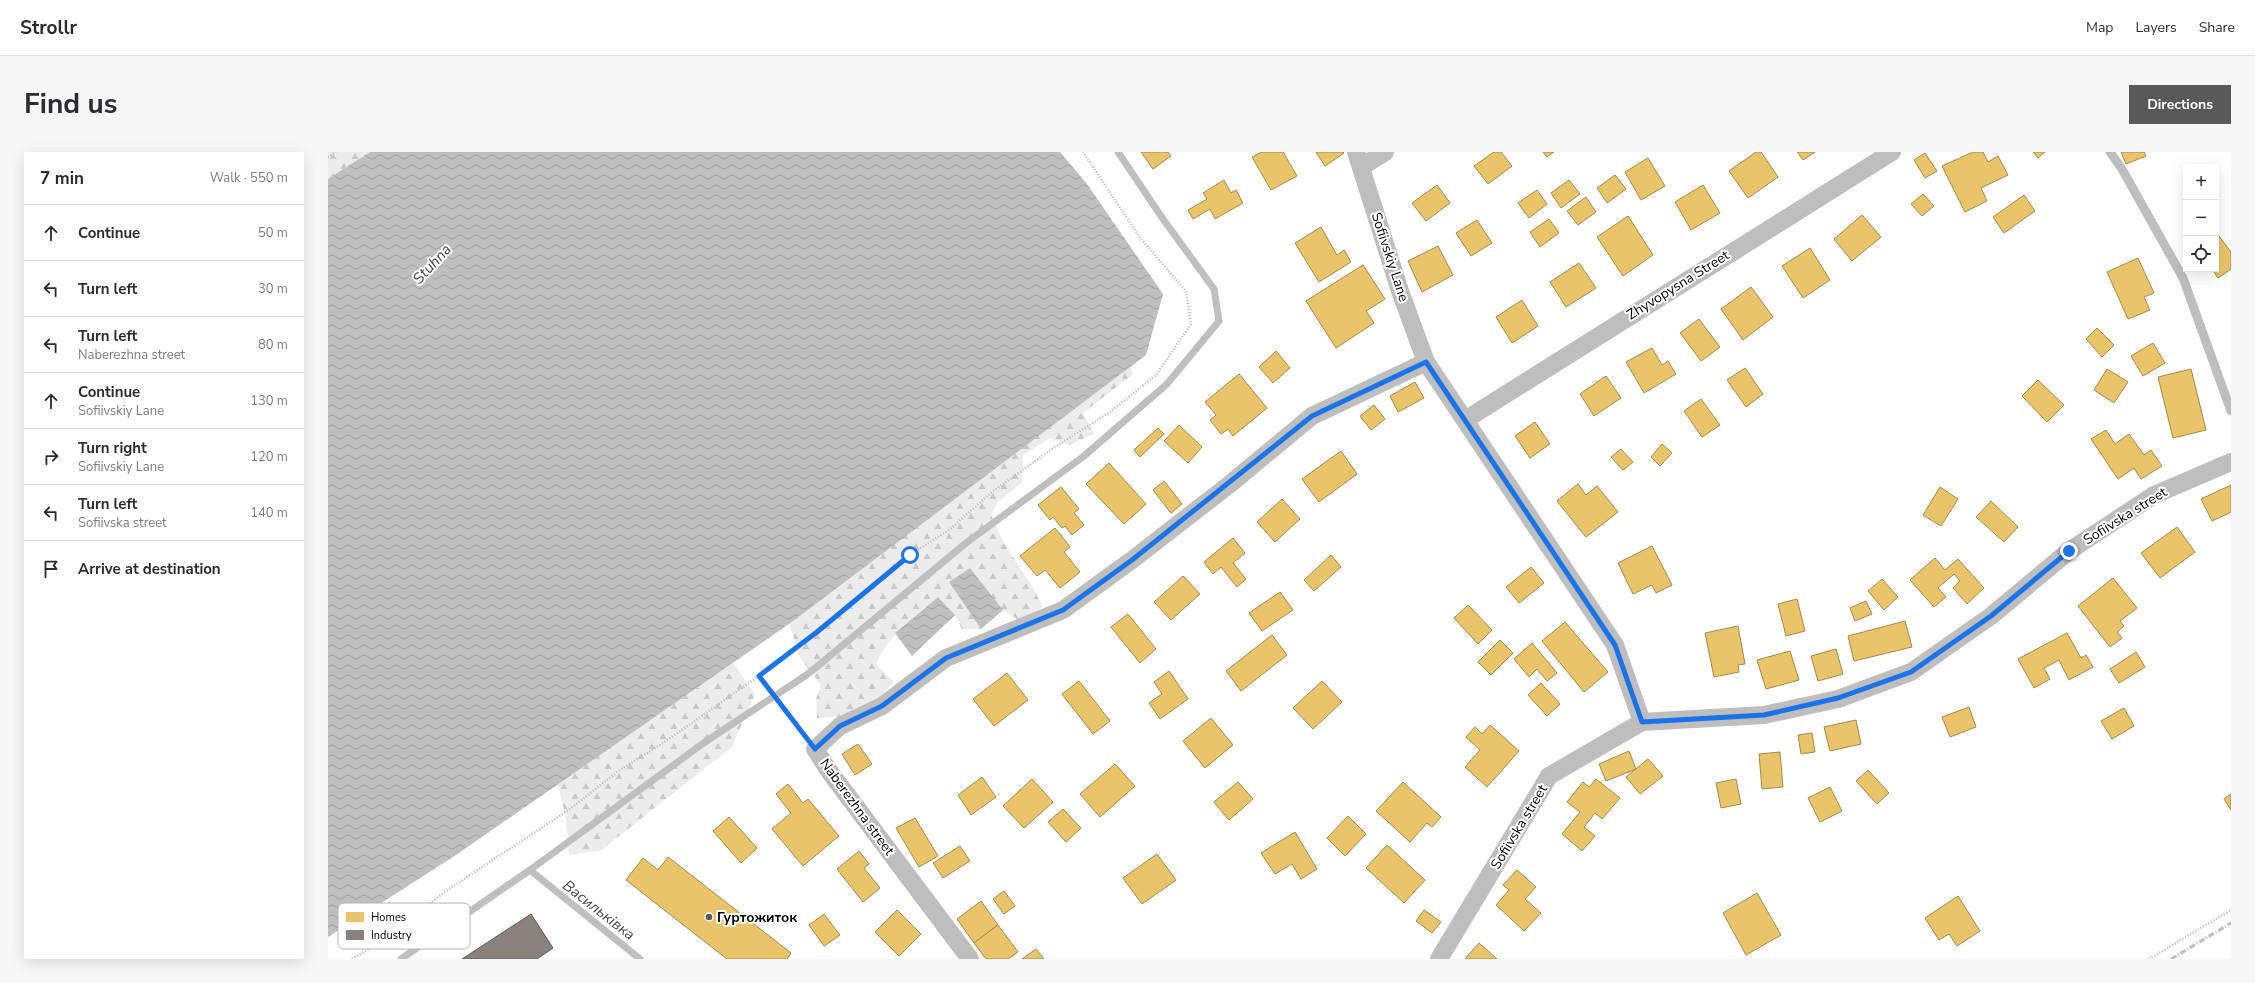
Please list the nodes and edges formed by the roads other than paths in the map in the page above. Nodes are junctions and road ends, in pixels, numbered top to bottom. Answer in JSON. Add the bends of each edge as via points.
{"nodes":[{"id":1,"x":1385,"y":152,"type":"edge"},
{"id":2,"x":1892,"y":152,"type":"edge"},
{"id":3,"x":2110,"y":152,"type":"edge"},
{"id":4,"x":1358,"y":159,"type":"edge"},
{"id":5,"x":1426,"y":362,"type":"junction"},
{"id":6,"x":2231,"y":410,"type":"edge"},
{"id":7,"x":1465,"y":420,"type":"junction"},
{"id":8,"x":2231,"y":462,"type":"edge"},
{"id":9,"x":1642,"y":722,"type":"junction"},
{"id":10,"x":970,"y":959,"type":"edge"},
{"id":11,"x":1439,"y":959,"type":"edge"}],
"edges":[{"from":1,"to":4,"type":"street"},
{"from":2,"to":7,"type":"street","name":"Zhyvopysna Street"},
{"from":3,"to":6,"type":"lane","via":[[2183,278]]},
{"from":4,"to":5,"type":"street","name":"Sofiivskiy Lane","via":[[1400,291]]},
{"from":5,"to":7,"type":"street","name":"Sofiivskiy Lane"},
{"from":5,"to":10,"type":"street","name":"Naberezhna street","via":[[1312,416],[1150,546],[1063,610],[946,658],[882,706],[840,726],[815,749]]},
{"from":7,"to":9,"type":"street","name":"Sofiivskiy Lane","via":[[1615,645]]},
{"from":8,"to":9,"type":"street","name":"Sofiivska street","via":[[2154,495],[2069,551],[1991,616],[1911,672],[1838,698],[1764,715]]},
{"from":9,"to":11,"type":"street","name":"Sofiivska street","via":[[1549,776]]}]}
